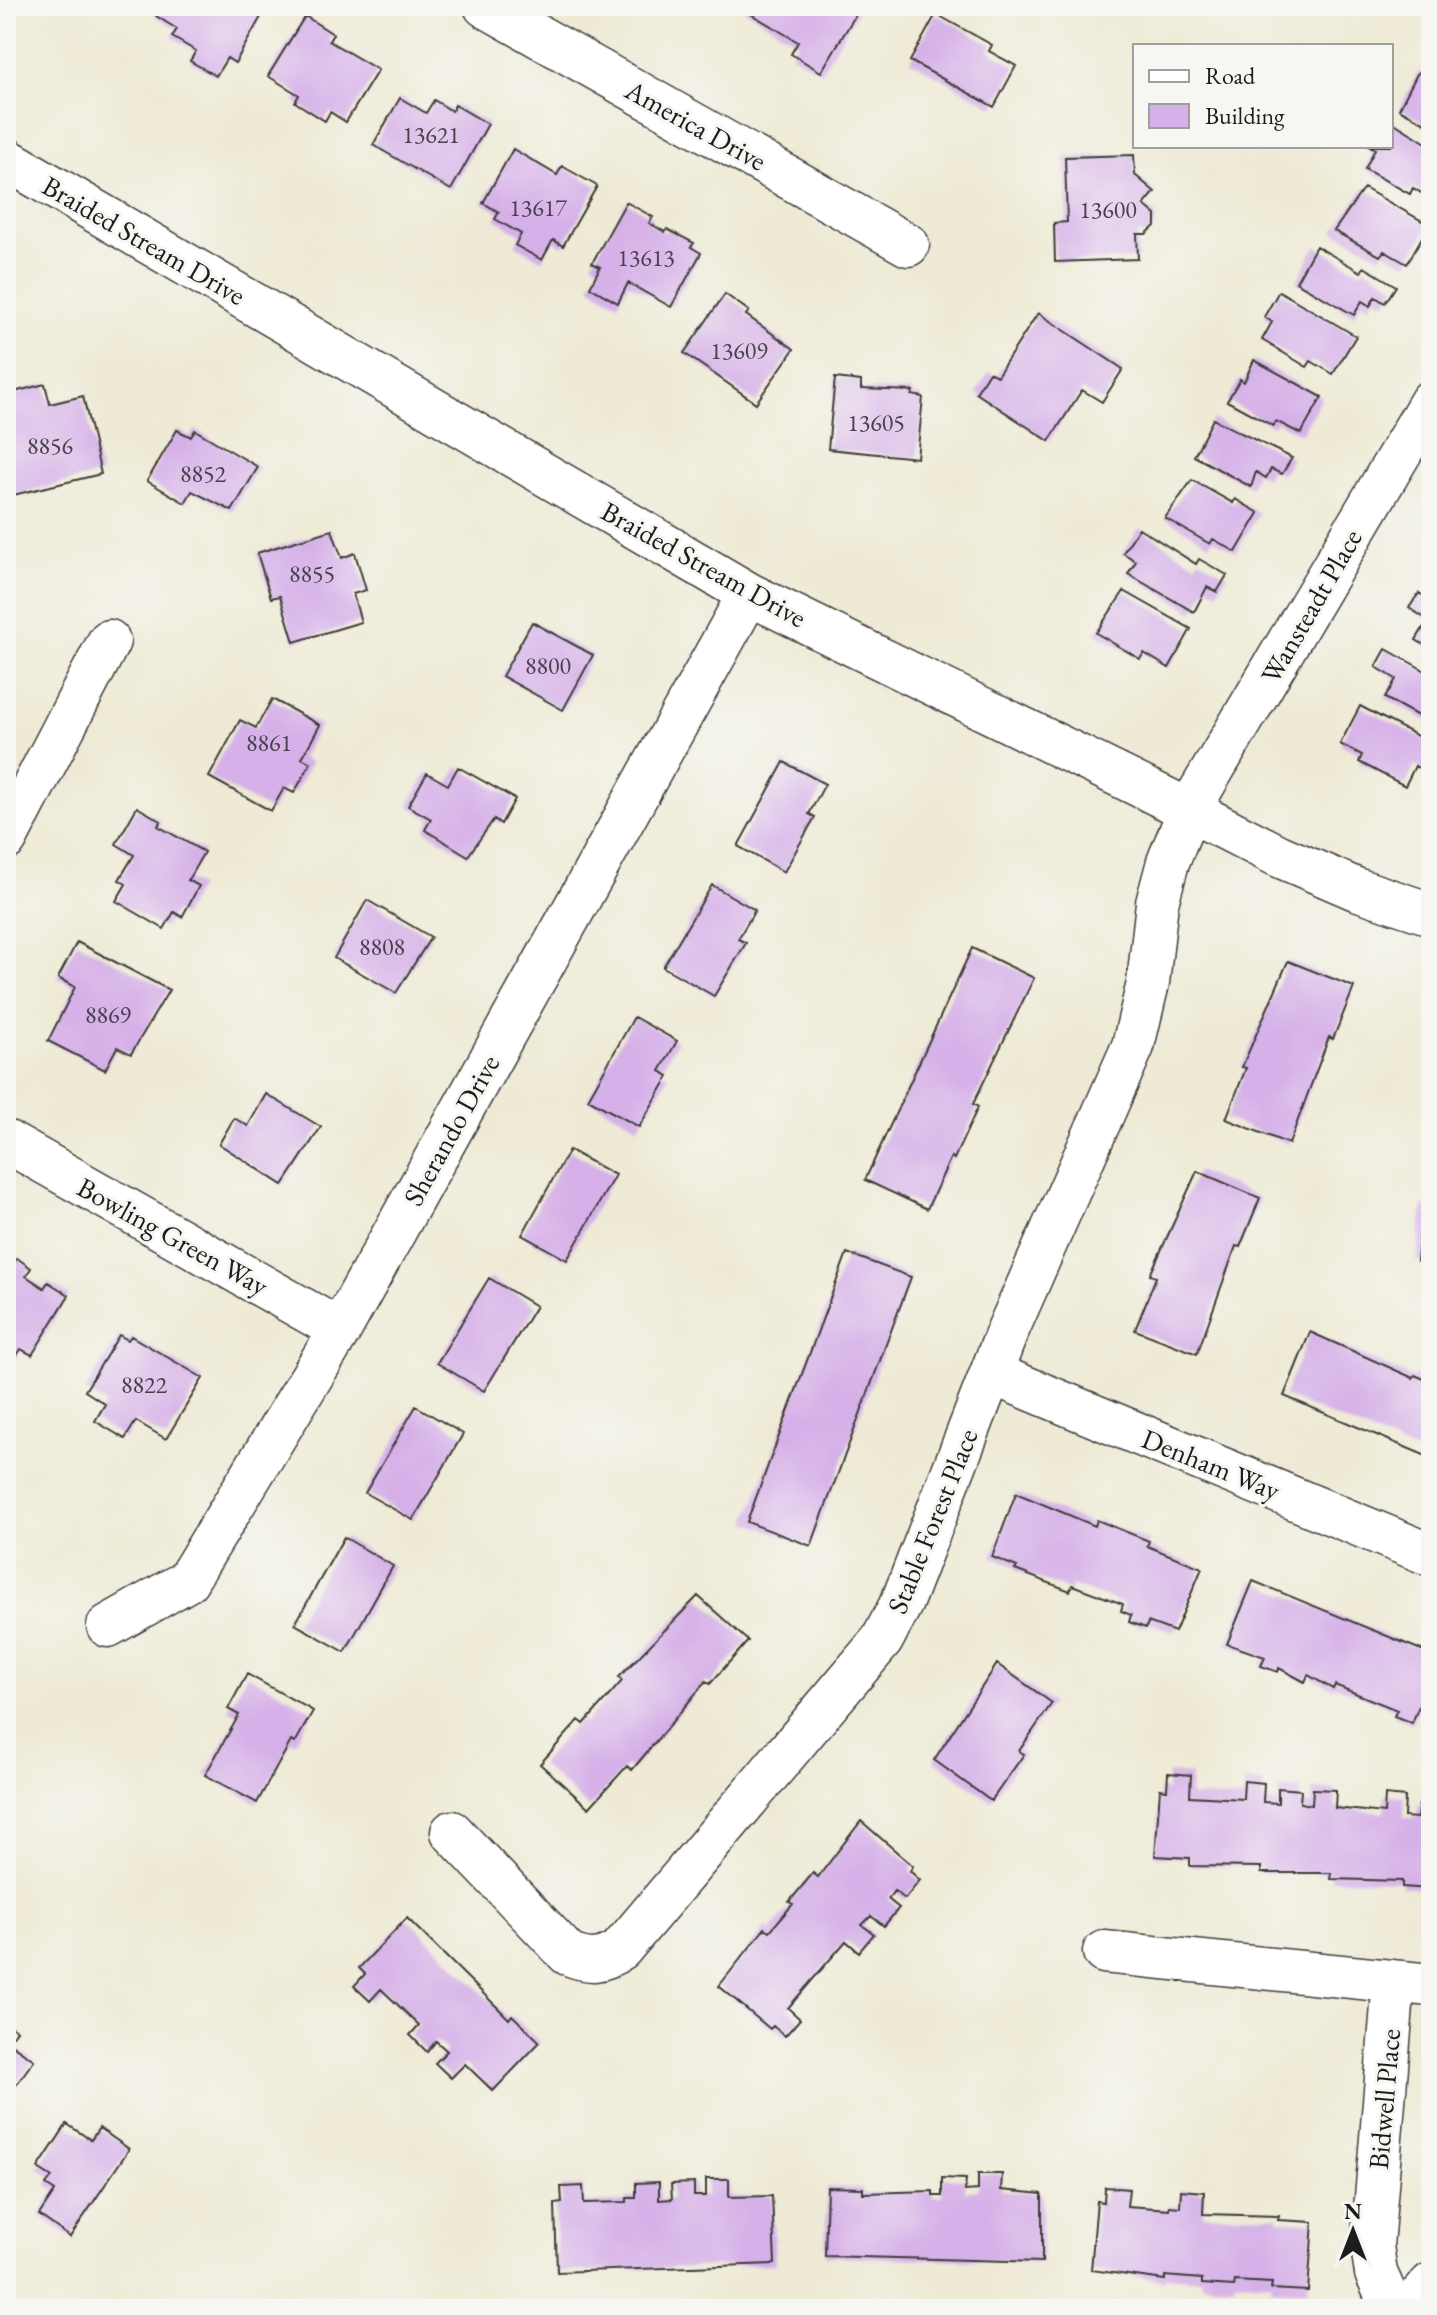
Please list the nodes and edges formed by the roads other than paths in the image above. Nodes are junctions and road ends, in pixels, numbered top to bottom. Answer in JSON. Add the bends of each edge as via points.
{"nodes":[{"id":1,"x":485,"y":6,"type":"edge"},
{"id":2,"x":6,"y":159,"type":"edge"},
{"id":3,"x":908,"y":245,"type":"dead end"},
{"id":4,"x":1431,"y":401,"type":"edge"},
{"id":5,"x":749,"y":594,"type":"junction"},
{"id":6,"x":109,"y":641,"type":"dead end"},
{"id":7,"x":1189,"y":810,"type":"junction"},
{"id":8,"x":6,"y":839,"type":"edge"},
{"id":9,"x":1431,"y":914,"type":"edge"},
{"id":10,"x":6,"y":1141,"type":"edge"},
{"id":11,"x":340,"y":1330,"type":"junction"},
{"id":12,"x":991,"y":1373,"type":"junction"},
{"id":13,"x":1431,"y":1555,"type":"edge"},
{"id":14,"x":108,"y":1626,"type":"dead end"},
{"id":15,"x":452,"y":1832,"type":"dead end"},
{"id":16,"x":1104,"y":1952,"type":"dead end"},
{"id":17,"x":1412,"y":1984,"type":"edge"},
{"id":18,"x":1431,"y":2284,"type":"edge"},
{"id":19,"x":1392,"y":2309,"type":"edge"},
{"id":20,"x":1408,"y":2309,"type":"edge"}],
"edges":[{"from":1,"to":3,"type":"street","name":"America Drive"},
{"from":2,"to":5,"type":"street","name":"Braided Stream Drive"},
{"from":4,"to":7,"type":"street","name":"Wansteadt Place"},
{"from":5,"to":7,"type":"street","name":"Braided Stream Drive"},
{"from":5,"to":11,"type":"street","name":"Sherando Drive"},
{"from":6,"to":8,"type":"street"},
{"from":7,"to":9,"type":"street","name":"Braided Stream Drive","via":[[1317,873]]},
{"from":7,"to":12,"type":"street","name":"Stable Forest Place","via":[[1157,903],[1148,983],[1133,1046]]},
{"from":10,"to":11,"type":"street","name":"Bowling Green Way"},
{"from":11,"to":14,"type":"street","name":"Sherando Drive","via":[[187,1581]]},
{"from":12,"to":13,"type":"street","name":"Denham Way"},
{"from":12,"to":15,"type":"street","name":"Stable Forest Place","via":[[902,1602],[882,1640],[621,1949],[606,1960],[586,1962],[568,1954]]},
{"from":16,"to":17,"type":"street","name":"Bidwell Place"},
{"from":17,"to":19,"type":"street","name":"Bidwell Place","via":[[1372,2246],[1376,2273]]},
{"from":18,"to":20,"type":"street"}]}
